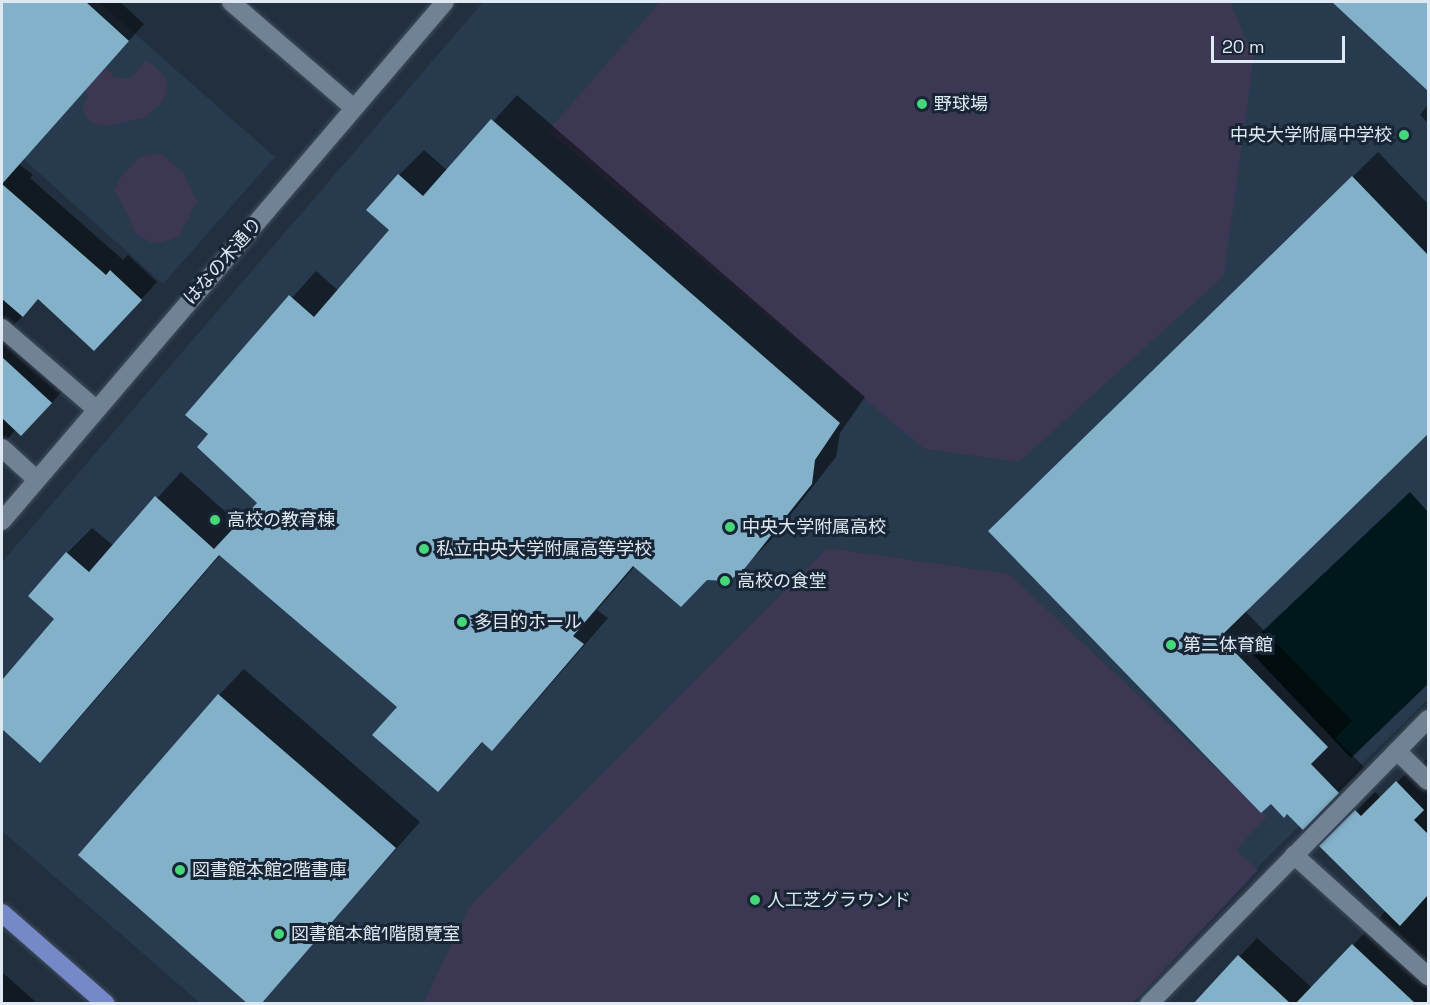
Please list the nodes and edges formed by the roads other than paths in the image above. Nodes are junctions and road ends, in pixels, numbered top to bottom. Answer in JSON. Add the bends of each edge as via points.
{"nodes":[{"id":1,"x":231,"y":2,"type":"edge"},
{"id":2,"x":445,"y":2,"type":"edge"},
{"id":3,"x":354,"y":108,"type":"junction"},
{"id":4,"x":2,"y":328,"type":"edge"},
{"id":5,"x":96,"y":409,"type":"junction"},
{"id":6,"x":2,"y":448,"type":"edge"},
{"id":7,"x":37,"y":480,"type":"junction"},
{"id":8,"x":2,"y":521,"type":"edge"},
{"id":9,"x":1428,"y":719,"type":"edge"},
{"id":10,"x":1397,"y":750,"type":"junction"},
{"id":11,"x":1428,"y":781,"type":"edge"},
{"id":12,"x":1294,"y":855,"type":"junction"},
{"id":13,"x":2,"y":913,"type":"edge"},
{"id":14,"x":1428,"y":976,"type":"edge"},
{"id":15,"x":106,"y":1004,"type":"edge"},
{"id":16,"x":1149,"y":1004,"type":"edge"}],
"edges":[{"from":1,"to":3,"type":"street"},
{"from":2,"to":3,"type":"street","name":"はなの木通り"},
{"from":3,"to":5,"type":"street","name":"はなの木通り"},
{"from":4,"to":5,"type":"street"},
{"from":5,"to":7,"type":"street","name":"はなの木通り"},
{"from":6,"to":7,"type":"street"},
{"from":7,"to":8,"type":"street","name":"はなの木通り"},
{"from":9,"to":10,"type":"street"},
{"from":10,"to":11,"type":"street"},
{"from":10,"to":12,"type":"street"},
{"from":12,"to":14,"type":"street"},
{"from":12,"to":16,"type":"street"},
{"from":13,"to":15,"type":"main road"}]}
